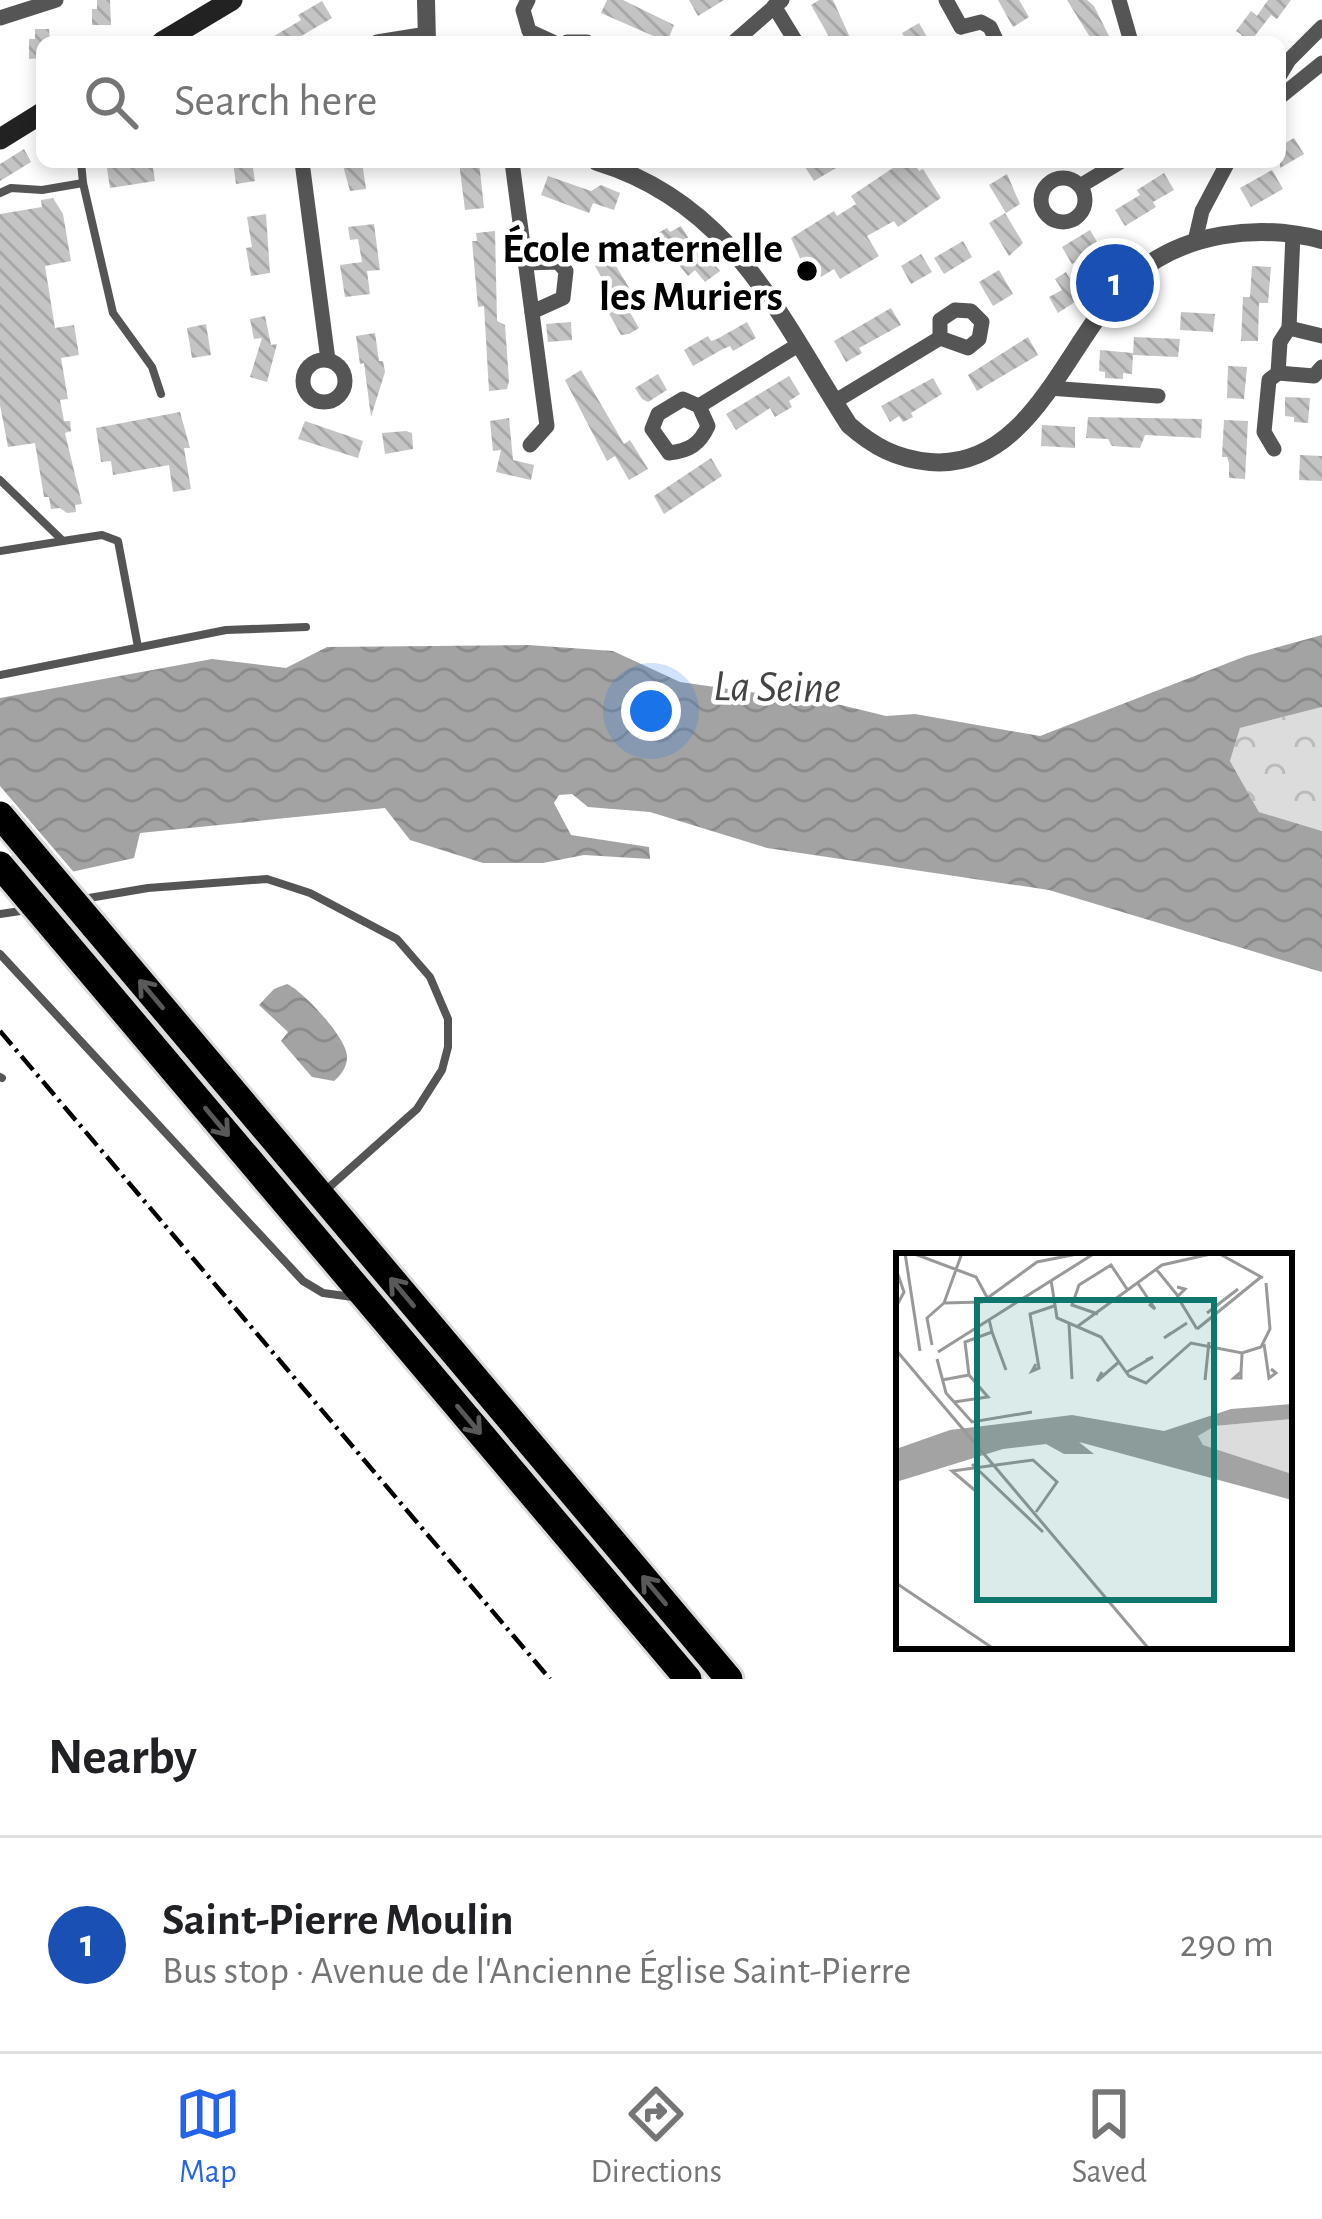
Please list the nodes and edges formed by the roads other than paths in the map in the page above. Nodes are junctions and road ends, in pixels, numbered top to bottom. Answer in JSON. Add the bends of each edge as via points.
{"nodes":[{"id":1,"x":56,"y":0,"type":"edge"},
{"id":2,"x":232,"y":0,"type":"edge"},
{"id":3,"x":426,"y":0,"type":"edge"},
{"id":4,"x":527,"y":0,"type":"edge"},
{"id":5,"x":946,"y":0,"type":"edge"},
{"id":6,"x":1119,"y":0,"type":"edge"},
{"id":7,"x":778,"y":3,"type":"edge"},
{"id":8,"x":0,"y":18,"type":"edge"},
{"id":9,"x":1322,"y":27,"type":"edge"},
{"id":10,"x":958,"y":35,"type":"edge"},
{"id":11,"x":172,"y":36,"type":"edge"},
{"id":12,"x":428,"y":36,"type":"edge"},
{"id":13,"x":539,"y":36,"type":"edge"},
{"id":14,"x":741,"y":36,"type":"edge"},
{"id":15,"x":793,"y":36,"type":"edge"},
{"id":16,"x":994,"y":36,"type":"edge"},
{"id":17,"x":1129,"y":36,"type":"edge"},
{"id":18,"x":1322,"y":63,"type":"edge"},
{"id":19,"x":1286,"y":65,"type":"edge"},
{"id":20,"x":1286,"y":92,"type":"edge"},
{"id":21,"x":36,"y":117,"type":"edge"},
{"id":22,"x":0,"y":139,"type":"edge"},
{"id":23,"x":82,"y":168,"type":"edge"},
{"id":24,"x":303,"y":168,"type":"edge"},
{"id":25,"x":513,"y":168,"type":"edge"},
{"id":26,"x":613,"y":168,"type":"edge"},
{"id":27,"x":1110,"y":168,"type":"edge"},
{"id":28,"x":1224,"y":168,"type":"edge"},
{"id":29,"x":83,"y":183,"type":"junction"},
{"id":30,"x":1080,"y":186,"type":"dead end"},
{"id":31,"x":0,"y":193,"type":"edge"},
{"id":32,"x":1293,"y":234,"type":"junction"},
{"id":33,"x":1322,"y":240,"type":"edge"},
{"id":34,"x":1195,"y":241,"type":"junction"},
{"id":35,"x":526,"y":263,"type":"junction"},
{"id":36,"x":532,"y":312,"type":"junction"},
{"id":37,"x":1289,"y":328,"type":"junction"},
{"id":38,"x":1322,"y":336,"type":"edge"},
{"id":39,"x":940,"y":338,"type":"dead end"},
{"id":40,"x":798,"y":344,"type":"junction"},
{"id":41,"x":328,"y":361,"type":"dead end"},
{"id":42,"x":1322,"y":367,"type":"edge"},
{"id":43,"x":1278,"y":373,"type":"junction"},
{"id":44,"x":1049,"y":388,"type":"junction"},
{"id":45,"x":161,"y":394,"type":"dead end"},
{"id":46,"x":1158,"y":396,"type":"dead end"},
{"id":47,"x":834,"y":401,"type":"junction"},
{"id":48,"x":699,"y":406,"type":"dead end"},
{"id":49,"x":530,"y":445,"type":"dead end"},
{"id":50,"x":1274,"y":449,"type":"dead end"},
{"id":51,"x":0,"y":480,"type":"edge"},
{"id":52,"x":63,"y":541,"type":"junction"},
{"id":53,"x":0,"y":551,"type":"edge"},
{"id":54,"x":306,"y":627,"type":"dead end"},
{"id":55,"x":138,"y":647,"type":"junction"},
{"id":56,"x":0,"y":675,"type":"edge"},
{"id":57,"x":0,"y":815,"type":"edge"},
{"id":58,"x":0,"y":865,"type":"edge"},
{"id":59,"x":64,"y":903,"type":"dead end"},
{"id":60,"x":42,"y":907,"type":"dead end"},
{"id":61,"x":0,"y":914,"type":"edge"},
{"id":62,"x":0,"y":954,"type":"edge"},
{"id":63,"x":320,"y":1195,"type":"junction"},
{"id":64,"x":366,"y":1298,"type":"junction"},
{"id":65,"x":688,"y":1679,"type":"edge"},
{"id":66,"x":729,"y":1679,"type":"edge"}],
"edges":[{"from":1,"to":8,"type":"street"},
{"from":2,"to":11,"type":"main road"},
{"from":3,"to":12,"type":"street"},
{"from":4,"to":13,"type":"street","via":[[529,32]]},
{"from":5,"to":10,"type":"street"},
{"from":6,"to":17,"type":"street"},
{"from":7,"to":14,"type":"street"},
{"from":7,"to":15,"type":"street"},
{"from":9,"to":19,"type":"street"},
{"from":10,"to":16,"type":"street","via":[[981,22]]},
{"from":18,"to":20,"type":"street"},
{"from":21,"to":22,"type":"main road"},
{"from":23,"to":29,"type":"lane"},
{"from":24,"to":41,"type":"street"},
{"from":25,"to":35,"type":"street"},
{"from":26,"to":40,"type":"street","via":[[690,206],[738,255]]},
{"from":27,"to":30,"type":"street"},
{"from":28,"to":34,"type":"street"},
{"from":29,"to":31,"type":"lane"},
{"from":29,"to":45,"type":"lane","via":[[113,313],[152,367]]},
{"from":32,"to":33,"type":"street"},
{"from":32,"to":34,"type":"street"},
{"from":32,"to":37,"type":"street"},
{"from":34,"to":44,"type":"street","via":[[1130,278]]},
{"from":35,"to":36,"type":"street"},
{"from":35,"to":36,"type":"street","via":[[558,262],[566,271],[562,298]]},
{"from":36,"to":49,"type":"street","via":[[548,426]]},
{"from":37,"to":38,"type":"street"},
{"from":37,"to":43,"type":"street"},
{"from":39,"to":47,"type":"street"},
{"from":40,"to":47,"type":"street"},
{"from":40,"to":48,"type":"street"},
{"from":42,"to":43,"type":"street","via":[[1314,376]]},
{"from":43,"to":50,"type":"street","via":[[1269,380],[1264,432]]},
{"from":44,"to":46,"type":"street"},
{"from":44,"to":47,"type":"street","via":[[1005,438],[942,463],[867,442]]},
{"from":51,"to":52,"type":"lane"},
{"from":52,"to":53,"type":"lane"},
{"from":52,"to":55,"type":"lane","via":[[118,541]]},
{"from":54,"to":55,"type":"lane","via":[[226,630]]},
{"from":55,"to":56,"type":"lane"},
{"from":63,"to":57,"type":"highway","one_way":true,"bridge":true},
{"from":58,"to":64,"type":"highway","one_way":true,"bridge":true},
{"from":59,"to":63,"type":"lane","via":[[267,879],[398,939],[430,977],[448,1019],[446,1057],[417,1109]]},
{"from":60,"to":61,"type":"lane"},
{"from":62,"to":64,"type":"lane","via":[[303,1281],[323,1293]]},
{"from":66,"to":63,"type":"highway","one_way":true},
{"from":64,"to":65,"type":"highway","one_way":true}]}
